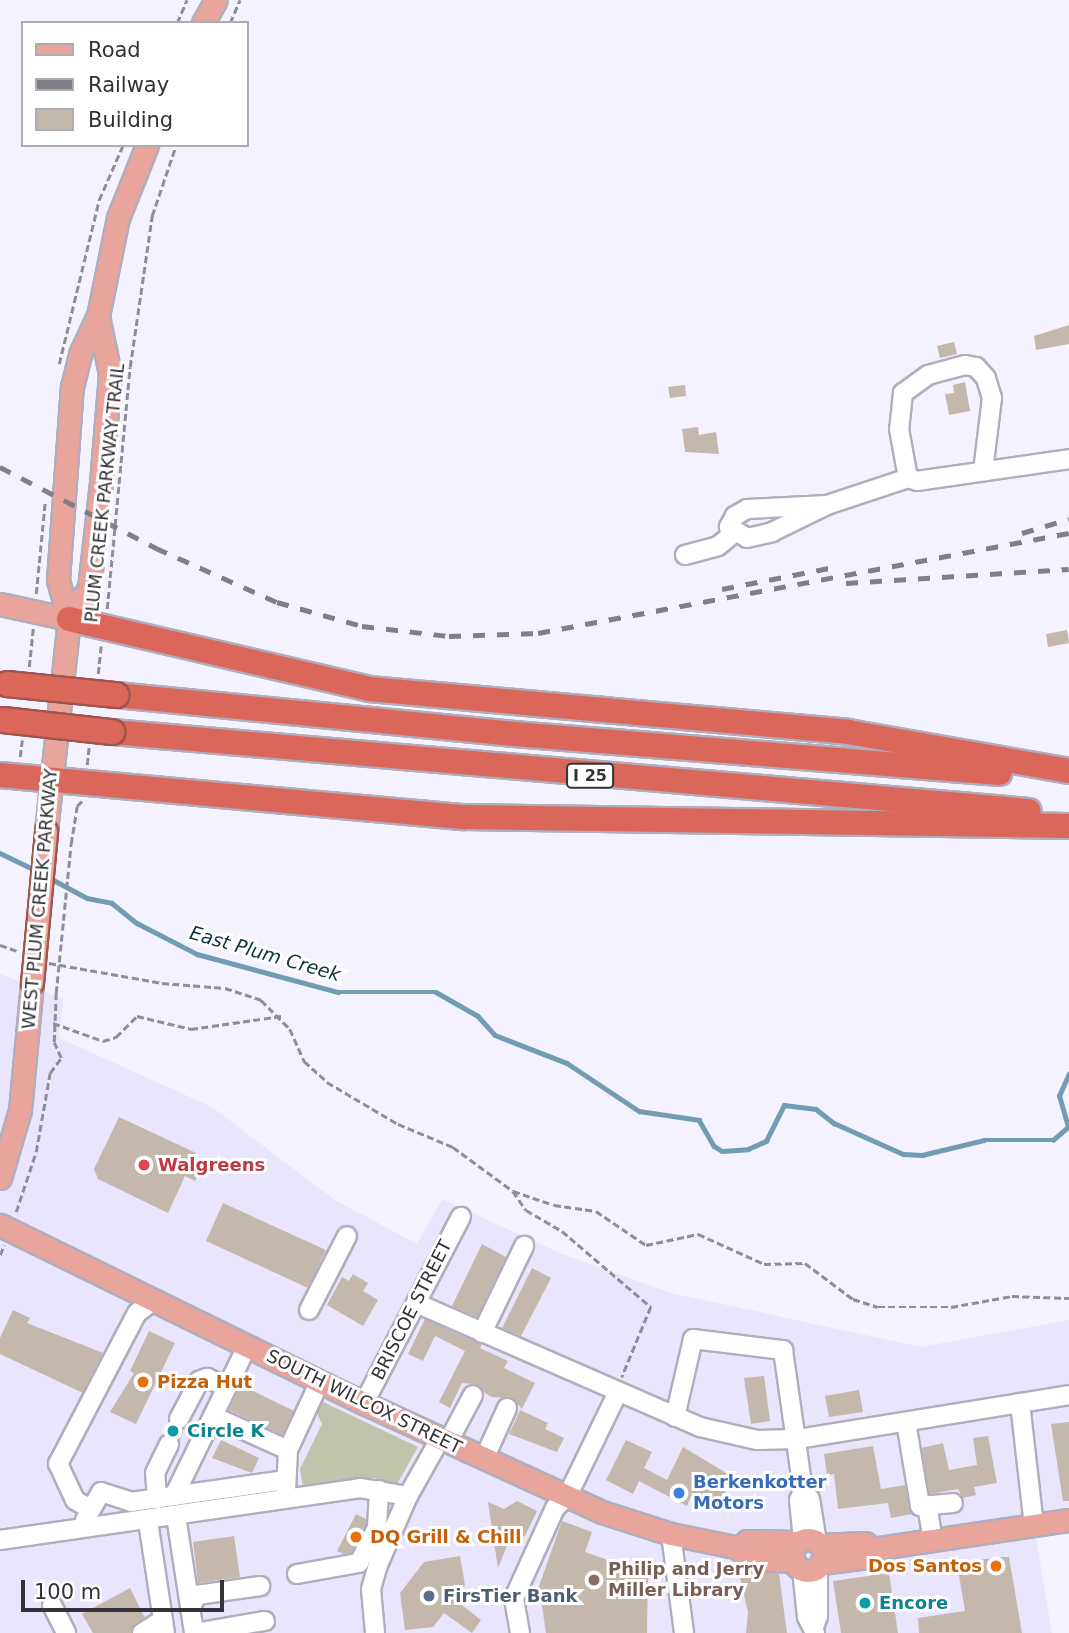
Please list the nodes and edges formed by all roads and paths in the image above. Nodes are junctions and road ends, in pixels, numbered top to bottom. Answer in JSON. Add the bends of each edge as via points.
{"nodes":[{"id":1,"x":187,"y":0,"type":"edge"},
{"id":2,"x":210,"y":0,"type":"edge"},
{"id":3,"x":216,"y":0,"type":"edge"},
{"id":4,"x":240,"y":0,"type":"edge"},
{"id":5,"x":178,"y":21,"type":"edge"},
{"id":6,"x":203,"y":21,"type":"edge"},
{"id":7,"x":203,"y":21,"type":"edge"},
{"id":8,"x":231,"y":21,"type":"edge"},
{"id":9,"x":146,"y":147,"type":"edge"},
{"id":10,"x":175,"y":147,"type":"edge"},
{"id":11,"x":98,"y":316,"type":"junction"},
{"id":12,"x":1069,"y":459,"type":"edge"},
{"id":13,"x":983,"y":471,"type":"junction"},
{"id":14,"x":908,"y":478,"type":"junction"},
{"id":15,"x":827,"y":505,"type":"junction"},
{"id":16,"x":734,"y":533,"type":"junction"},
{"id":17,"x":685,"y":555,"type":"dead end"},
{"id":18,"x":0,"y":604,"type":"edge"},
{"id":19,"x":69,"y":619,"type":"junction"},
{"id":20,"x":105,"y":624,"type":"junction"},
{"id":21,"x":3,"y":684,"type":"edge"},
{"id":22,"x":107,"y":689,"type":"junction"},
{"id":23,"x":2,"y":720,"type":"edge"},
{"id":24,"x":102,"y":733,"type":"junction"},
{"id":25,"x":1069,"y":771,"type":"edge"},
{"id":26,"x":0,"y":775,"type":"edge"},
{"id":27,"x":1069,"y":778,"type":"edge"},
{"id":28,"x":51,"y":780,"type":"junction"},
{"id":29,"x":86,"y":782,"type":"junction"},
{"id":30,"x":1069,"y":815,"type":"edge"},
{"id":31,"x":1069,"y":826,"type":"edge"},
{"id":32,"x":0,"y":945,"type":"edge"},
{"id":33,"x":29,"y":956,"type":"dead end"},
{"id":34,"x":42,"y":960,"type":"dead end"},
{"id":35,"x":281,"y":1016,"type":"junction"},
{"id":36,"x":53,"y":1023,"type":"junction"},
{"id":37,"x":20,"y":1110,"type":"junction"},
{"id":38,"x":0,"y":1129,"type":"edge"},
{"id":39,"x":0,"y":1178,"type":"edge"},
{"id":40,"x":513,"y":1191,"type":"junction"},
{"id":41,"x":461,"y":1217,"type":"dead end"},
{"id":42,"x":7,"y":1223,"type":"edge"},
{"id":43,"x":347,"y":1236,"type":"dead end"},
{"id":44,"x":524,"y":1246,"type":"dead end"},
{"id":45,"x":1069,"y":1298,"type":"edge"},
{"id":46,"x":154,"y":1300,"type":"junction"},
{"id":47,"x":416,"y":1303,"type":"junction"},
{"id":48,"x":309,"y":1310,"type":"dead end"},
{"id":49,"x":482,"y":1333,"type":"junction"},
{"id":50,"x":247,"y":1346,"type":"junction"},
{"id":51,"x":320,"y":1381,"type":"junction"},
{"id":52,"x":227,"y":1387,"type":"junction"},
{"id":53,"x":617,"y":1394,"type":"junction"},
{"id":54,"x":473,"y":1395,"type":"dead end"},
{"id":55,"x":1069,"y":1395,"type":"edge"},
{"id":56,"x":364,"y":1403,"type":"junction"},
{"id":57,"x":1020,"y":1403,"type":"junction"},
{"id":58,"x":507,"y":1408,"type":"dead end"},
{"id":59,"x":213,"y":1416,"type":"junction"},
{"id":60,"x":675,"y":1417,"type":"junction"},
{"id":61,"x":179,"y":1419,"type":"tunnel mouth"},
{"id":62,"x":905,"y":1422,"type":"junction"},
{"id":63,"x":798,"y":1439,"type":"junction"},
{"id":64,"x":444,"y":1441,"type":"junction"},
{"id":65,"x":169,"y":1444,"type":"tunnel mouth"},
{"id":66,"x":288,"y":1450,"type":"junction"},
{"id":67,"x":484,"y":1459,"type":"junction"},
{"id":68,"x":285,"y":1479,"type":"junction"},
{"id":69,"x":379,"y":1490,"type":"junction"},
{"id":70,"x":408,"y":1496,"type":"junction"},
{"id":71,"x":165,"y":1497,"type":"junction"},
{"id":72,"x":567,"y":1497,"type":"junction"},
{"id":73,"x":286,"y":1498,"type":"junction"},
{"id":74,"x":953,"y":1503,"type":"dead end"},
{"id":75,"x":927,"y":1506,"type":"junction"},
{"id":76,"x":91,"y":1509,"type":"junction"},
{"id":77,"x":176,"y":1516,"type":"junction"},
{"id":78,"x":1069,"y":1520,"type":"edge"},
{"id":79,"x":148,"y":1521,"type":"junction"},
{"id":80,"x":1034,"y":1525,"type":"junction"},
{"id":81,"x":80,"y":1529,"type":"junction"},
{"id":82,"x":671,"y":1534,"type":"junction"},
{"id":83,"x":0,"y":1540,"type":"edge"},
{"id":84,"x":933,"y":1542,"type":"junction"},
{"id":85,"x":809,"y":1554,"type":"junction"},
{"id":86,"x":297,"y":1574,"type":"dead end"},
{"id":87,"x":260,"y":1586,"type":"dead end"},
{"id":88,"x":52,"y":1605,"type":"dead end"},
{"id":89,"x":190,"y":1609,"type":"junction"},
{"id":90,"x":265,"y":1621,"type":"dead end"},
{"id":91,"x":164,"y":1627,"type":"edge"},
{"id":92,"x":814,"y":1630,"type":"edge"},
{"id":93,"x":194,"y":1632,"type":"edge"},
{"id":94,"x":66,"y":1633,"type":"edge"},
{"id":95,"x":142,"y":1633,"type":"edge"},
{"id":96,"x":375,"y":1633,"type":"edge"},
{"id":97,"x":520,"y":1633,"type":"edge"},
{"id":98,"x":684,"y":1633,"type":"edge"}],
"edges":[{"from":1,"to":5,"type":"path"},
{"from":2,"to":6,"type":"main road"},
{"from":3,"to":7,"type":"main road"},
{"from":4,"to":8,"type":"path"},
{"from":9,"to":11,"type":"main road","name":"WEST PLUM CREEK PARKWAY","via":[[118,218]]},
{"from":10,"to":20,"type":"path","name":"PLUM CREEK PARKWAY TRAIL","via":[[152,216],[130,367]]},
{"from":11,"to":19,"type":"main road","name":"WEST PLUM CREEK PARKWAY","via":[[76,368],[58,580]]},
{"from":11,"to":19,"type":"main road","name":"WEST PLUM CREEK PARKWAY","via":[[110,374],[107,414],[89,588]]},
{"from":12,"to":13,"type":"street"},
{"from":13,"to":14,"type":"street"},
{"from":13,"to":14,"type":"street","via":[[992,398],[986,378],[976,367],[965,365],[929,375],[903,393],[899,429]]},
{"from":14,"to":15,"type":"street"},
{"from":15,"to":16,"type":"street","via":[[772,532],[747,538]]},
{"from":15,"to":16,"type":"street","via":[[747,509],[735,516],[729,527]]},
{"from":16,"to":17,"type":"street","via":[[718,546]]},
{"from":18,"to":19,"type":"main road"},
{"from":19,"to":20,"type":"highway"},
{"from":19,"to":28,"type":"main road","name":"WEST PLUM CREEK PARKWAY"},
{"from":20,"to":22,"type":"path","name":"PLUM CREEK PARKWAY TRAIL"},
{"from":20,"to":25,"type":"highway","via":[[369,689],[848,732]]},
{"from":21,"to":22,"type":"highway","number":"I 25","bridge":true},
{"from":22,"to":27,"type":"highway","number":"I 25","via":[[728,752]]},
{"from":23,"to":24,"type":"highway","number":"I 25","bridge":true},
{"from":24,"to":29,"type":"path"},
{"from":24,"to":30,"type":"highway","number":"I 25"},
{"from":26,"to":28,"type":"highway"},
{"from":28,"to":29,"type":"highway"},
{"from":28,"to":37,"type":"main road","name":"WEST PLUM CREEK PARKWAY","bridge":true},
{"from":29,"to":31,"type":"highway","via":[[550,821]]},
{"from":29,"to":36,"type":"path","bridge":true,"via":[[86,798],[77,806],[71,844]]},
{"from":32,"to":33,"type":"path"},
{"from":34,"to":35,"type":"path","via":[[89,972],[225,988],[261,1000]]},
{"from":35,"to":36,"type":"path","via":[[191,1029],[137,1016],[116,1037],[103,1041]]},
{"from":35,"to":40,"type":"path","via":[[313,1072],[398,1125],[453,1147]]},
{"from":36,"to":42,"type":"path","via":[[61,1058],[50,1073],[36,1152]]},
{"from":37,"to":38,"type":"main road"},
{"from":37,"to":39,"type":"main road","name":"WEST PLUM CREEK PARKWAY"},
{"from":40,"to":45,"type":"path","via":[[554,1205],[596,1211],[646,1245],[698,1234],[764,1264],[805,1262],[853,1299],[878,1307],[951,1307],[1012,1296]]},
{"from":40,"to":53,"type":"path","via":[[526,1210],[562,1231],[651,1307]]},
{"from":41,"to":47,"type":"street","name":"BRISCOE STREET"},
{"from":42,"to":46,"type":"main road","name":"SOUTH WILCOX STREET"},
{"from":43,"to":48,"type":"street"},
{"from":44,"to":49,"type":"street"},
{"from":46,"to":50,"type":"main road","name":"SOUTH WILCOX STREET"},
{"from":46,"to":76,"type":"street","via":[[137,1313],[58,1464],[75,1500]]},
{"from":47,"to":49,"type":"street"},
{"from":47,"to":56,"type":"street","name":"BRISCOE STREET"},
{"from":49,"to":53,"type":"street"},
{"from":50,"to":51,"type":"main road","name":"SOUTH WILCOX STREET"},
{"from":50,"to":52,"type":"street"},
{"from":51,"to":56,"type":"main road","name":"SOUTH WILCOX STREET"},
{"from":51,"to":66,"type":"street"},
{"from":52,"to":59,"type":"street"},
{"from":52,"to":61,"type":"street","via":[[207,1378],[199,1381]]},
{"from":53,"to":60,"type":"street"},
{"from":53,"to":72,"type":"street"},
{"from":54,"to":64,"type":"street"},
{"from":55,"to":57,"type":"street"},
{"from":56,"to":64,"type":"main road","name":"SOUTH WILCOX STREET"},
{"from":57,"to":62,"type":"street"},
{"from":57,"to":80,"type":"street"},
{"from":58,"to":67,"type":"street"},
{"from":59,"to":66,"type":"street"},
{"from":59,"to":71,"type":"street"},
{"from":60,"to":63,"type":"street","via":[[733,1436]]},
{"from":60,"to":63,"type":"street","via":[[694,1339],[786,1354]]},
{"from":62,"to":63,"type":"street"},
{"from":62,"to":75,"type":"street","via":[[920,1506]]},
{"from":63,"to":85,"type":"street","via":[[803,1490],[810,1499]]},
{"from":64,"to":67,"type":"main road","name":"SOUTH WILCOX STREET"},
{"from":64,"to":70,"type":"street"},
{"from":65,"to":71,"type":"street","via":[[155,1473]]},
{"from":66,"to":68,"type":"street"},
{"from":67,"to":72,"type":"main road","name":"SOUTH WILCOX STREET"},
{"from":68,"to":71,"type":"street"},
{"from":68,"to":73,"type":"street"},
{"from":69,"to":70,"type":"street"},
{"from":69,"to":73,"type":"street"},
{"from":69,"to":86,"type":"street","via":[[377,1528],[359,1563]]},
{"from":70,"to":96,"type":"street","via":[[371,1589]]},
{"from":71,"to":76,"type":"street","via":[[131,1502],[101,1492]]},
{"from":72,"to":82,"type":"main road","name":"SOUTH WILCOX STREET"},
{"from":72,"to":97,"type":"street","via":[[555,1508],[514,1598]]},
{"from":73,"to":77,"type":"street"},
{"from":74,"to":75,"type":"street"},
{"from":75,"to":84,"type":"street"},
{"from":76,"to":81,"type":"street"},
{"from":77,"to":79,"type":"street"},
{"from":77,"to":89,"type":"street"},
{"from":78,"to":80,"type":"main road"},
{"from":79,"to":81,"type":"street"},
{"from":79,"to":91,"type":"street"},
{"from":80,"to":84,"type":"main road"},
{"from":81,"to":83,"type":"street"},
{"from":82,"to":85,"type":"main road","name":"SOUTH WILCOX STREET","via":[[740,1548],[746,1559]]},
{"from":82,"to":98,"type":"street"},
{"from":84,"to":85,"type":"main road","via":[[872,1549],[867,1558]]},
{"from":85,"to":92,"type":"street","via":[[807,1617]]},
{"from":87,"to":89,"type":"street","via":[[197,1595]]},
{"from":88,"to":94,"type":"street"},
{"from":89,"to":93,"type":"street"},
{"from":90,"to":93,"type":"street"},
{"from":91,"to":95,"type":"street"}]}
